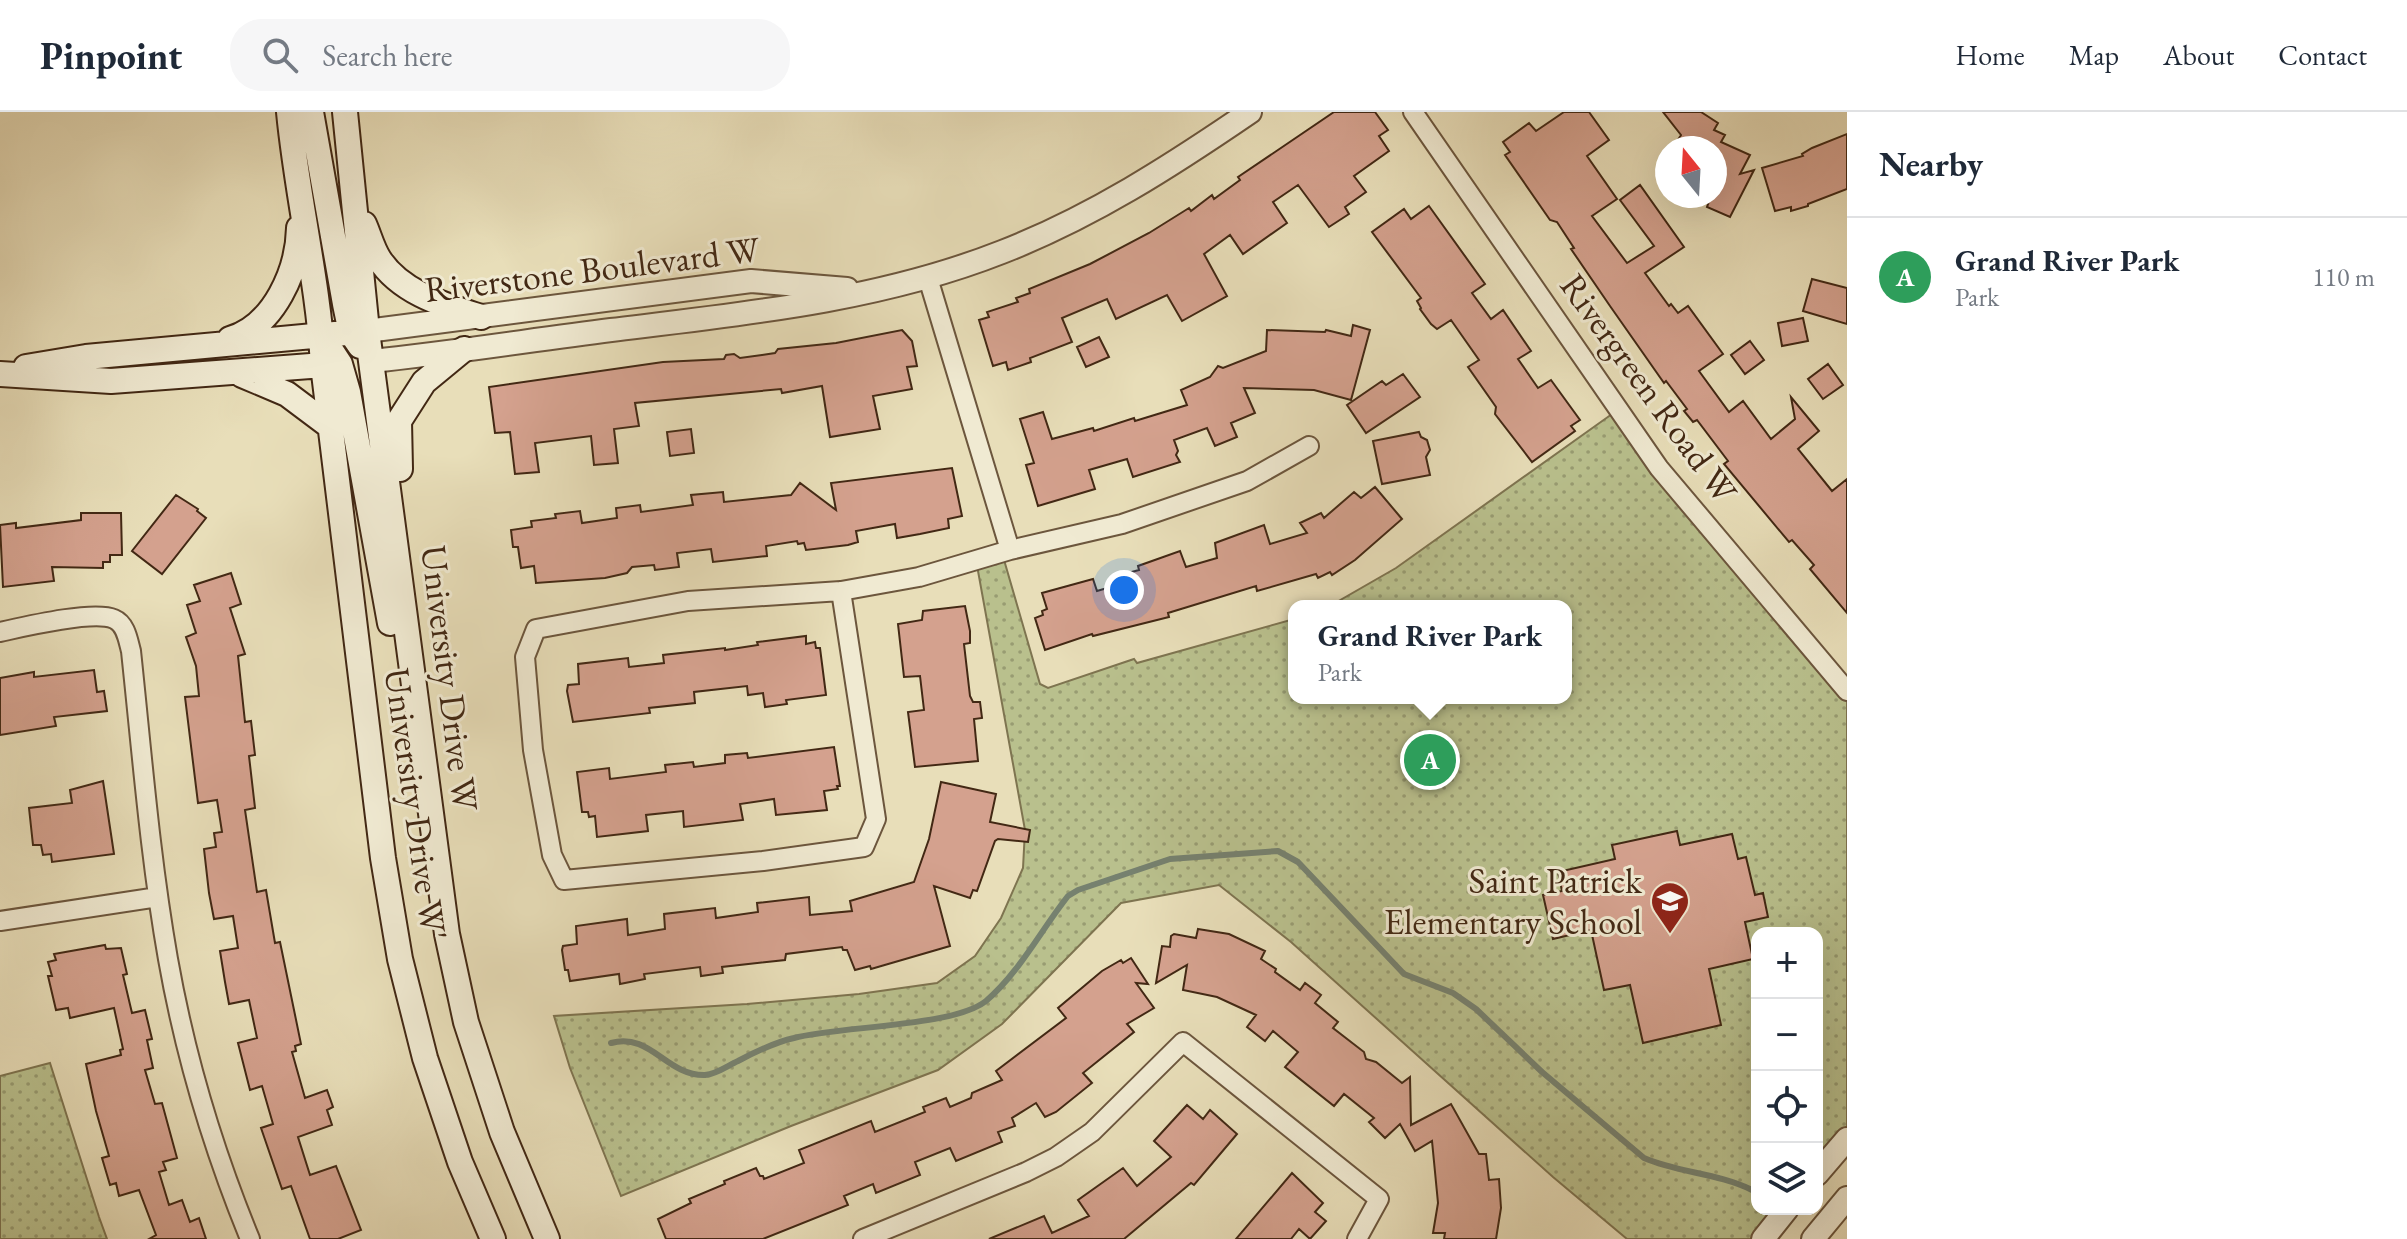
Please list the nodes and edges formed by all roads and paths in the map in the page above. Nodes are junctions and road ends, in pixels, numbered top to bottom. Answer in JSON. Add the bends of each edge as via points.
{"nodes":[{"id":1,"x":289,"y":112,"type":"edge"},
{"id":2,"x":311,"y":112,"type":"edge"},
{"id":3,"x":345,"y":112,"type":"edge"},
{"id":4,"x":1250,"y":112,"type":"edge"},
{"id":5,"x":1413,"y":112,"type":"edge"},
{"id":6,"x":352,"y":192,"type":"junction"},
{"id":7,"x":299,"y":197,"type":"junction"},
{"id":8,"x":928,"y":278,"type":"junction"},
{"id":9,"x":872,"y":291,"type":"junction"},
{"id":10,"x":481,"y":317,"type":"junction"},
{"id":11,"x":359,"y":332,"type":"junction"},
{"id":12,"x":321,"y":336,"type":"junction"},
{"id":13,"x":209,"y":346,"type":"junction"},
{"id":14,"x":464,"y":349,"type":"junction"},
{"id":15,"x":371,"y":361,"type":"junction"},
{"id":16,"x":332,"y":364,"type":"junction"},
{"id":17,"x":0,"y":372,"type":"edge"},
{"id":18,"x":236,"y":373,"type":"junction"},
{"id":19,"x":331,"y":427,"type":"junction"},
{"id":20,"x":1309,"y":446,"type":"dead end"},
{"id":21,"x":1010,"y":550,"type":"junction"},
{"id":22,"x":841,"y":591,"type":"junction"},
{"id":23,"x":407,"y":631,"type":"junction"},
{"id":24,"x":0,"y":632,"type":"edge"},
{"id":25,"x":1847,"y":691,"type":"edge"},
{"id":26,"x":428,"y":793,"type":"junction"},
{"id":27,"x":158,"y":897,"type":"junction"},
{"id":28,"x":0,"y":921,"type":"edge"},
{"id":29,"x":1847,"y":1139,"type":"edge"},
{"id":30,"x":1823,"y":1167,"type":"edge"},
{"id":31,"x":1847,"y":1198,"type":"edge"},
{"id":32,"x":1782,"y":1215,"type":"edge"},
{"id":33,"x":1768,"y":1233,"type":"edge"},
{"id":34,"x":1818,"y":1233,"type":"edge"},
{"id":35,"x":250,"y":1239,"type":"edge"},
{"id":36,"x":493,"y":1239,"type":"edge"},
{"id":37,"x":547,"y":1239,"type":"edge"},
{"id":38,"x":863,"y":1239,"type":"edge"},
{"id":39,"x":1357,"y":1239,"type":"edge"}],
"edges":[{"from":1,"to":7,"type":"main road"},
{"from":2,"to":11,"type":"main road"},
{"from":3,"to":6,"type":"main road","name":"University Drive W"},
{"from":4,"to":8,"type":"street","name":"Riverstone Boulevard W","via":[[1136,187],[1074,220]]},
{"from":5,"to":25,"type":"street","name":"Rivergreen Road W","via":[[1659,468]]},
{"from":6,"to":10,"type":"main road","via":[[380,260],[405,285]]},
{"from":6,"to":11,"type":"main road","name":"University Drive W"},
{"from":7,"to":12,"type":"main road"},
{"from":7,"to":13,"type":"main road","via":[[295,258],[278,299],[254,327]]},
{"from":8,"to":9,"type":"street","name":"Riverstone Boulevard W"},
{"from":8,"to":21,"type":"street"},
{"from":9,"to":10,"type":"street","name":"Riverstone Boulevard W","via":[[751,281]]},
{"from":9,"to":14,"type":"street","name":"Riverstone Boulevard W","via":[[799,306]]},
{"from":10,"to":11,"type":"street","name":"Riverstone Boulevard W"},
{"from":11,"to":12,"type":"main road","name":"Riverstone Boulevard W"},
{"from":11,"to":15,"type":"main road","name":"University Drive W"},
{"from":12,"to":13,"type":"main road","name":"Riverstone Boulevard W"},
{"from":12,"to":16,"type":"main road"},
{"from":13,"to":17,"type":"main road","name":"Riverstone Boulevard W","via":[[86,357]]},
{"from":14,"to":15,"type":"street","name":"Riverstone Boulevard W"},
{"from":14,"to":23,"type":"main road","via":[[424,382],[399,421]]},
{"from":15,"to":16,"type":"main road","name":"Riverstone Boulevard W"},
{"from":15,"to":23,"type":"main road","name":"University Drive W"},
{"from":16,"to":18,"type":"main road","name":"Riverstone Boulevard W"},
{"from":16,"to":19,"type":"main road","name":"University Drive W'"},
{"from":16,"to":26,"type":"main road","via":[[375,536],[403,707]]},
{"from":17,"to":18,"type":"main road","name":"Riverstone Boulevard W","via":[[111,381]]},
{"from":18,"to":19,"type":"main road","via":[[287,394]]},
{"from":19,"to":36,"type":"main road","name":"University Drive W'","via":[[400,959],[425,1058]]},
{"from":20,"to":21,"type":"street","via":[[1247,481],[1122,524]]},
{"from":21,"to":22,"type":"street","via":[[919,577]]},
{"from":22,"to":22,"type":"street","via":[[688,601],[536,629],[525,657],[533,750],[552,855],[564,880],[864,847],[876,819]]},
{"from":23,"to":26,"type":"main road","name":"University Drive W"},
{"from":24,"to":27,"type":"street","via":[[97,616],[115,619],[125,629]]},
{"from":26,"to":37,"type":"main road","name":"University Drive W","via":[[447,934],[466,1022],[502,1132]]},
{"from":27,"to":28,"type":"street"},
{"from":27,"to":35,"type":"street","via":[[182,1024],[210,1130]]},
{"from":29,"to":30,"type":"street"},
{"from":31,"to":34,"type":"street"},
{"from":32,"to":33,"type":"street"},
{"from":38,"to":39,"type":"street","via":[[1056,1157],[1092,1132],[1183,1042],[1379,1199]]}]}
